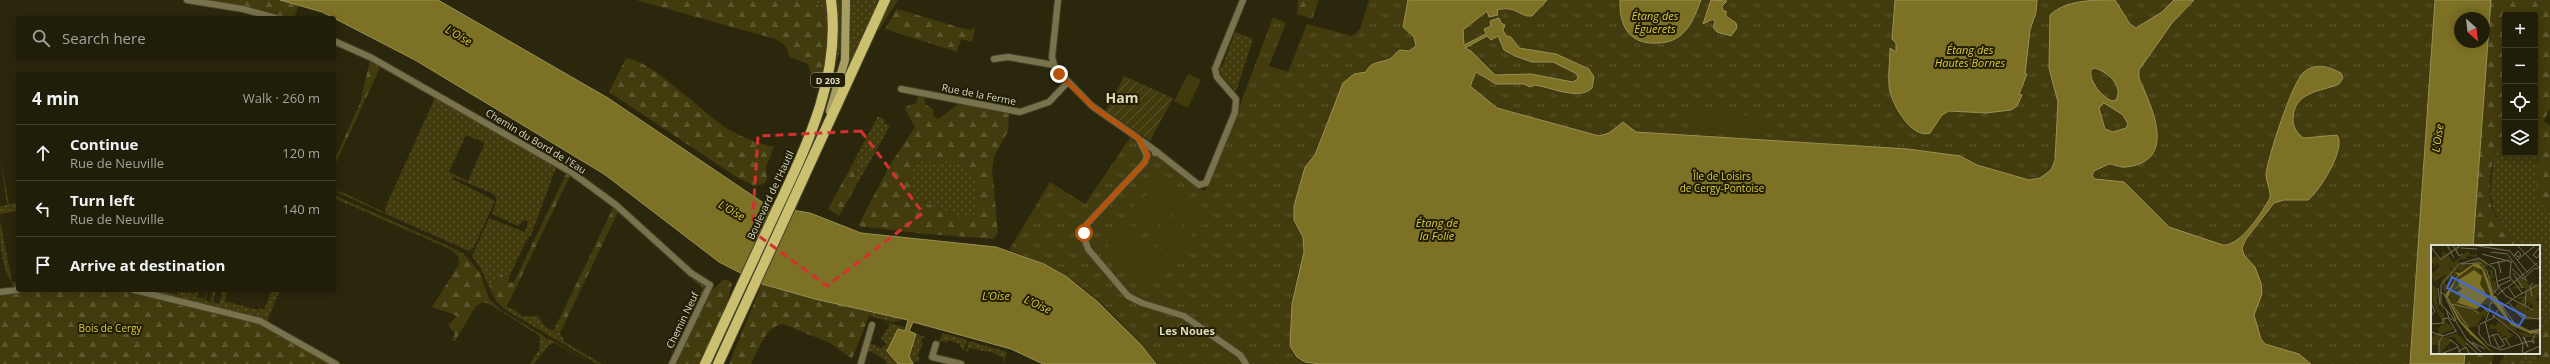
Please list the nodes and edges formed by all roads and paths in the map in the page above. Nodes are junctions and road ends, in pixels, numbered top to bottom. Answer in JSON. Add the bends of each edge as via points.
{"nodes":[{"id":1,"x":187,"y":0,"type":"edge"},
{"id":2,"x":832,"y":0,"type":"edge"},
{"id":3,"x":846,"y":0,"type":"edge"},
{"id":4,"x":885,"y":0,"type":"edge"},
{"id":5,"x":1058,"y":0,"type":"edge"},
{"id":6,"x":1244,"y":0,"type":"edge"},
{"id":7,"x":269,"y":16,"type":"edge"},
{"id":8,"x":847,"y":32,"type":"junction"},
{"id":9,"x":336,"y":42,"type":"edge"},
{"id":10,"x":994,"y":59,"type":"dead end"},
{"id":11,"x":1054,"y":65,"type":"junction"},
{"id":12,"x":1067,"y":83,"type":"junction"},
{"id":13,"x":901,"y":89,"type":"dead end"},
{"id":14,"x":1138,"y":138,"type":"junction"},
{"id":15,"x":817,"y":146,"type":"junction"},
{"id":16,"x":1157,"y":152,"type":"junction"},
{"id":17,"x":802,"y":155,"type":"junction"},
{"id":18,"x":1148,"y":155,"type":"junction"},
{"id":19,"x":790,"y":192,"type":"junction"},
{"id":20,"x":710,"y":285,"type":"joint"},
{"id":21,"x":16,"y":290,"type":"edge"},
{"id":22,"x":0,"y":292,"type":"edge"},
{"id":23,"x":142,"y":292,"type":"edge"},
{"id":24,"x":872,"y":325,"type":"dead end"},
{"id":25,"x":936,"y":344,"type":"dead end"},
{"id":26,"x":860,"y":363,"type":"edge"},
{"id":27,"x":336,"y":364,"type":"edge"},
{"id":28,"x":672,"y":364,"type":"edge"},
{"id":29,"x":705,"y":364,"type":"edge"},
{"id":30,"x":718,"y":364,"type":"edge"},
{"id":31,"x":961,"y":364,"type":"edge"},
{"id":32,"x":1246,"y":364,"type":"edge"}],
"edges":[{"from":1,"to":7,"type":"street"},
{"from":2,"to":17,"type":"main road","number":"D 203","via":[[834,32],[830,70],[823,98]]},
{"from":3,"to":8,"type":"main road","name":"Boulevard de l'Hautil"},
{"from":4,"to":15,"type":"main road","number":"D 203"},
{"from":5,"to":11,"type":"street","via":[[1053,41]]},
{"from":6,"to":16,"type":"street","via":[[1215,70],[1217,77],[1236,99],[1235,112],[1207,181],[1203,186],[1198,185]]},
{"from":8,"to":15,"type":"main road","name":"Boulevard de l'Hautil","via":[[844,69]]},
{"from":8,"to":17,"type":"main road","name":"Boulevard de l'Hautil","via":[[834,85]]},
{"from":9,"to":20,"type":"street","name":"Chemin du Bord de l'Eau","via":[[372,58],[571,172],[616,206],[679,264]]},
{"from":10,"to":11,"type":"street","via":[[1008,58]]},
{"from":11,"to":12,"type":"street"},
{"from":12,"to":13,"type":"street","name":"Rue de la Ferme","via":[[1049,102],[1020,112]]},
{"from":12,"to":14,"type":"street","via":[[1092,106]]},
{"from":14,"to":16,"type":"street"},
{"from":14,"to":18,"type":"street"},
{"from":15,"to":19,"type":"main road","name":"Boulevard de l'Hautil","number":"D 203"},
{"from":16,"to":18,"type":"street"},
{"from":17,"to":19,"type":"main road","name":"Boulevard de l'Hautil","number":"D 203"},
{"from":18,"to":32,"type":"street","via":[[1145,162],[1086,225],[1084,233],[1087,247],[1133,299],[1184,316],[1240,355]]},
{"from":19,"to":29,"type":"main road","name":"Boulevard de l'Hautil","number":"D 203"},
{"from":19,"to":30,"type":"main road","name":"Boulevard de l'Hautil"},
{"from":20,"to":28,"type":"street","name":"Chemin Neuf"},
{"from":21,"to":22,"type":"street"},
{"from":23,"to":27,"type":"street","via":[[260,321]]},
{"from":24,"to":26,"type":"street"},
{"from":25,"to":31,"type":"street","via":[[932,357]]}]}
